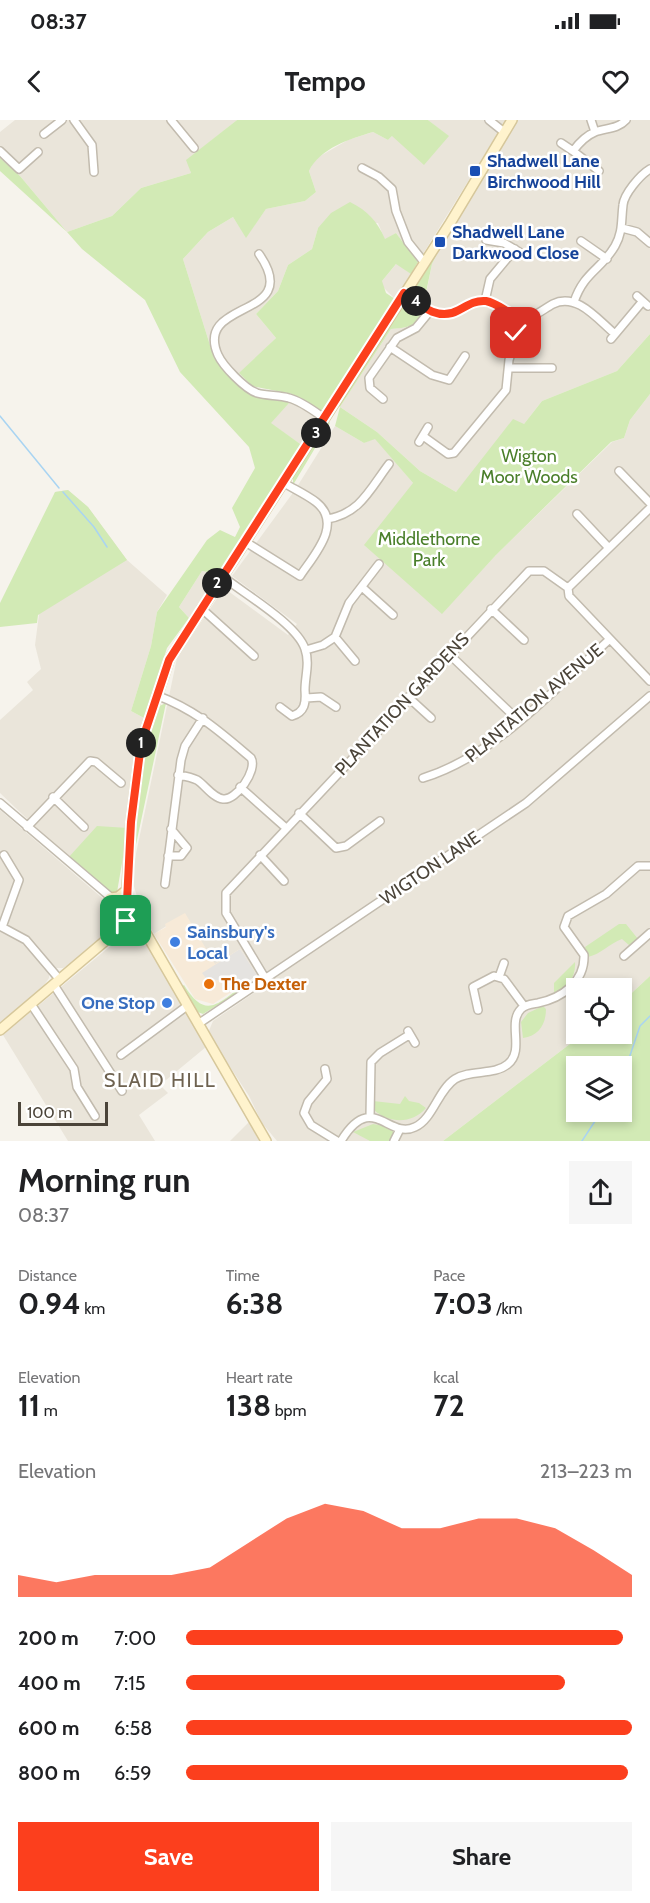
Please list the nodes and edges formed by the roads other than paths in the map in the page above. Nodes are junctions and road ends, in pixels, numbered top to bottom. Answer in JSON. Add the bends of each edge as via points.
{"nodes":[{"id":1,"x":62,"y":120,"type":"edge"},
{"id":2,"x":74,"y":120,"type":"edge"},
{"id":3,"x":171,"y":120,"type":"edge"},
{"id":4,"x":489,"y":120,"type":"edge"},
{"id":5,"x":512,"y":120,"type":"edge"},
{"id":6,"x":591,"y":120,"type":"edge"},
{"id":7,"x":626,"y":120,"type":"edge"},
{"id":8,"x":504,"y":132,"type":"junction"},
{"id":9,"x":595,"y":132,"type":"junction"},
{"id":10,"x":44,"y":134,"type":"dead end"},
{"id":11,"x":561,"y":143,"type":"dead end"},
{"id":12,"x":194,"y":148,"type":"dead end"},
{"id":13,"x":0,"y":151,"type":"edge"},
{"id":14,"x":573,"y":151,"type":"junction"},
{"id":15,"x":38,"y":152,"type":"dead end"},
{"id":16,"x":362,"y":168,"type":"dead end"},
{"id":17,"x":650,"y":169,"type":"edge"},
{"id":18,"x":599,"y":171,"type":"dead end"},
{"id":19,"x":94,"y":172,"type":"dead end"},
{"id":20,"x":622,"y":228,"type":"junction"},
{"id":21,"x":486,"y":240,"type":"dead end"},
{"id":22,"x":581,"y":241,"type":"dead end"},
{"id":23,"x":650,"y":243,"type":"edge"},
{"id":24,"x":259,"y":254,"type":"dead end"},
{"id":25,"x":607,"y":259,"type":"junction"},
{"id":26,"x":424,"y":262,"type":"junction"},
{"id":27,"x":404,"y":293,"type":"junction"},
{"id":28,"x":484,"y":301,"type":"junction"},
{"id":29,"x":642,"y":301,"type":"dead end"},
{"id":30,"x":574,"y":302,"type":"junction"},
{"id":31,"x":429,"y":311,"type":"junction"},
{"id":32,"x":516,"y":316,"type":"junction"},
{"id":33,"x":390,"y":347,"type":"junction"},
{"id":34,"x":465,"y":356,"type":"dead end"},
{"id":35,"x":509,"y":368,"type":"junction"},
{"id":36,"x":552,"y":368,"type":"dead end"},
{"id":37,"x":383,"y":399,"type":"dead end"},
{"id":38,"x":324,"y":418,"type":"junction"},
{"id":39,"x":428,"y":427,"type":"dead end"},
{"id":40,"x":389,"y":464,"type":"dead end"},
{"id":41,"x":619,"y":471,"type":"dead end"},
{"id":42,"x":284,"y":483,"type":"junction"},
{"id":43,"x":650,"y":503,"type":"edge"},
{"id":44,"x":650,"y":508,"type":"edge"},
{"id":45,"x":577,"y":514,"type":"dead end"},
{"id":46,"x":327,"y":519,"type":"junction"},
{"id":47,"x":244,"y":541,"type":"junction"},
{"id":48,"x":608,"y":548,"type":"junction"},
{"id":49,"x":379,"y":564,"type":"dead end"},
{"id":50,"x":222,"y":576,"type":"junction"},
{"id":51,"x":363,"y":588,"type":"junction"},
{"id":52,"x":568,"y":588,"type":"junction"},
{"id":53,"x":201,"y":608,"type":"junction"},
{"id":54,"x":491,"y":609,"type":"junction"},
{"id":55,"x":393,"y":615,"type":"dead end"},
{"id":56,"x":335,"y":637,"type":"junction"},
{"id":57,"x":610,"y":639,"type":"junction"},
{"id":58,"x":524,"y":640,"type":"dead end"},
{"id":59,"x":306,"y":650,"type":"junction"},
{"id":60,"x":449,"y":654,"type":"junction"},
{"id":61,"x":254,"y":656,"type":"dead end"},
{"id":62,"x":355,"y":661,"type":"dead end"},
{"id":63,"x":650,"y":681,"type":"edge"},
{"id":64,"x":156,"y":695,"type":"junction"},
{"id":65,"x":650,"y":696,"type":"edge"},
{"id":66,"x":408,"y":697,"type":"junction"},
{"id":67,"x":306,"y":698,"type":"junction"},
{"id":68,"x":280,"y":707,"type":"dead end"},
{"id":69,"x":336,"y":707,"type":"dead end"},
{"id":70,"x":431,"y":717,"type":"dead end"},
{"id":71,"x":203,"y":718,"type":"junction"},
{"id":72,"x":518,"y":720,"type":"junction"},
{"id":73,"x":178,"y":775,"type":"junction"},
{"id":74,"x":423,"y":778,"type":"dead end"},
{"id":75,"x":121,"y":783,"type":"dead end"},
{"id":76,"x":240,"y":787,"type":"junction"},
{"id":77,"x":53,"y":797,"type":"junction"},
{"id":78,"x":0,"y":803,"type":"edge"},
{"id":79,"x":299,"y":813,"type":"junction"},
{"id":80,"x":380,"y":821,"type":"dead end"},
{"id":81,"x":27,"y":827,"type":"junction"},
{"id":82,"x":84,"y":827,"type":"dead end"},
{"id":83,"x":286,"y":828,"type":"junction"},
{"id":84,"x":171,"y":829,"type":"junction"},
{"id":85,"x":4,"y":855,"type":"dead end"},
{"id":86,"x":260,"y":855,"type":"junction"},
{"id":87,"x":168,"y":856,"type":"junction"},
{"id":88,"x":650,"y":866,"type":"edge"},
{"id":89,"x":284,"y":882,"type":"dead end"},
{"id":90,"x":165,"y":884,"type":"dead end"},
{"id":91,"x":127,"y":890,"type":"junction"},
{"id":92,"x":110,"y":898,"type":"junction"},
{"id":93,"x":128,"y":912,"type":"junction"},
{"id":94,"x":1,"y":927,"type":"edge"},
{"id":95,"x":650,"y":933,"type":"edge"},
{"id":96,"x":624,"y":956,"type":"dead end"},
{"id":97,"x":504,"y":963,"type":"dead end"},
{"id":98,"x":500,"y":977,"type":"junction"},
{"id":99,"x":265,"y":978,"type":"junction"},
{"id":100,"x":578,"y":978,"type":"edge"},
{"id":101,"x":57,"y":983,"type":"junction"},
{"id":102,"x":566,"y":989,"type":"edge"},
{"id":103,"x":31,"y":1004,"type":"junction"},
{"id":104,"x":187,"y":1006,"type":"junction"},
{"id":105,"x":524,"y":1006,"type":"junction"},
{"id":106,"x":478,"y":1010,"type":"dead end"},
{"id":107,"x":198,"y":1024,"type":"junction"},
{"id":108,"x":0,"y":1030,"type":"edge"},
{"id":109,"x":414,"y":1043,"type":"dead end"},
{"id":110,"x":121,"y":1055,"type":"dead end"},
{"id":111,"x":325,"y":1069,"type":"dead end"},
{"id":112,"x":122,"y":1091,"type":"dead end"},
{"id":113,"x":95,"y":1116,"type":"dead end"},
{"id":114,"x":370,"y":1117,"type":"junction"},
{"id":115,"x":400,"y":1129,"type":"junction"},
{"id":116,"x":266,"y":1141,"type":"edge"},
{"id":117,"x":339,"y":1141,"type":"edge"},
{"id":118,"x":394,"y":1141,"type":"edge"}],
"edges":[{"from":1,"to":10,"type":"street"},
{"from":2,"to":19,"type":"street","via":[[92,146]]},
{"from":3,"to":12,"type":"street"},
{"from":4,"to":8,"type":"street"},
{"from":5,"to":8,"type":"street"},
{"from":6,"to":9,"type":"street"},
{"from":7,"to":9,"type":"street"},
{"from":8,"to":26,"type":"street"},
{"from":9,"to":14,"type":"street"},
{"from":11,"to":14,"type":"street"},
{"from":13,"to":15,"type":"street","via":[[19,169]]},
{"from":14,"to":18,"type":"street"},
{"from":16,"to":26,"type":"street","via":[[392,189],[408,242]]},
{"from":17,"to":20,"type":"street","via":[[642,174],[623,202]]},
{"from":20,"to":23,"type":"street","via":[[637,232]]},
{"from":20,"to":25,"type":"street"},
{"from":21,"to":28,"type":"street","via":[[504,243],[518,251],[490,279]]},
{"from":22,"to":25,"type":"street"},
{"from":24,"to":38,"type":"street","via":[[269,268],[270,287],[262,300],[220,324],[215,340],[219,357],[251,390],[290,398]]},
{"from":25,"to":30,"type":"street","via":[[584,279]]},
{"from":26,"to":27,"type":"street"},
{"from":27,"to":31,"type":"street"},
{"from":27,"to":38,"type":"street"},
{"from":28,"to":31,"type":"street","via":[[448,314]]},
{"from":28,"to":32,"type":"street"},
{"from":29,"to":30,"type":"street","via":[[613,337]]},
{"from":30,"to":32,"type":"street","via":[[556,303],[535,315]]},
{"from":31,"to":33,"type":"street","via":[[416,328],[402,334]]},
{"from":32,"to":35,"type":"street","via":[[516,340]]},
{"from":33,"to":34,"type":"street","via":[[432,375],[449,380]]},
{"from":33,"to":37,"type":"street","via":[[368,382]]},
{"from":35,"to":36,"type":"street"},
{"from":35,"to":39,"type":"street","via":[[506,390],[454,453],[448,454],[421,439]]},
{"from":38,"to":42,"type":"street"},
{"from":40,"to":46,"type":"street","via":[[355,510]]},
{"from":41,"to":43,"type":"street"},
{"from":42,"to":46,"type":"street","via":[[317,502]]},
{"from":42,"to":47,"type":"street"},
{"from":44,"to":48,"type":"street"},
{"from":45,"to":48,"type":"street"},
{"from":46,"to":47,"type":"street","via":[[323,541],[300,576]]},
{"from":47,"to":50,"type":"street"},
{"from":48,"to":52,"type":"street"},
{"from":49,"to":51,"type":"street"},
{"from":50,"to":53,"type":"street"},
{"from":50,"to":59,"type":"street","via":[[284,623]]},
{"from":51,"to":55,"type":"street"},
{"from":51,"to":56,"type":"street","via":[[349,603]]},
{"from":52,"to":54,"type":"street","name":"PLANTATION GARDENS","via":[[544,571],[529,571]]},
{"from":52,"to":57,"type":"street","name":"PLANTATION GARDENS","via":[[569,596]]},
{"from":53,"to":61,"type":"street"},
{"from":53,"to":64,"type":"street","via":[[174,649]]},
{"from":54,"to":58,"type":"street"},
{"from":54,"to":60,"type":"street","name":"PLANTATION GARDENS"},
{"from":56,"to":59,"type":"street"},
{"from":56,"to":62,"type":"street"},
{"from":57,"to":63,"type":"street","name":"PLANTATION GARDENS"},
{"from":57,"to":72,"type":"street","name":"PLANTATION AVENUE"},
{"from":59,"to":67,"type":"street"},
{"from":60,"to":66,"type":"street","name":"PLANTATION GARDENS"},
{"from":60,"to":72,"type":"street"},
{"from":64,"to":71,"type":"street"},
{"from":64,"to":91,"type":"street","via":[[141,744]]},
{"from":65,"to":99,"type":"street","name":"WIGTON LANE","via":[[526,802]]},
{"from":66,"to":70,"type":"street"},
{"from":66,"to":79,"type":"street","name":"PLANTATION GARDENS"},
{"from":67,"to":68,"type":"street","via":[[293,720]]},
{"from":67,"to":69,"type":"street","via":[[321,697]]},
{"from":71,"to":73,"type":"street","via":[[185,746]]},
{"from":71,"to":76,"type":"street","via":[[253,761],[252,773]]},
{"from":72,"to":74,"type":"street","name":"PLANTATION AVENUE","via":[[461,764]]},
{"from":73,"to":76,"type":"street","via":[[196,780],[222,799],[230,798]]},
{"from":73,"to":84,"type":"street"},
{"from":75,"to":77,"type":"street","via":[[90,761]]},
{"from":76,"to":83,"type":"street"},
{"from":77,"to":81,"type":"street"},
{"from":77,"to":82,"type":"street"},
{"from":78,"to":81,"type":"street"},
{"from":79,"to":80,"type":"street","via":[[336,848],[346,846]]},
{"from":79,"to":83,"type":"street","name":"PLANTATION GARDENS"},
{"from":81,"to":92,"type":"street"},
{"from":83,"to":86,"type":"street","name":"PLANTATION GARDENS"},
{"from":84,"to":87,"type":"street"},
{"from":84,"to":87,"type":"street","via":[[187,848],[181,856]]},
{"from":85,"to":94,"type":"street","via":[[19,880]]},
{"from":86,"to":89,"type":"street"},
{"from":86,"to":99,"type":"street","name":"PLANTATION GARDENS","via":[[230,887],[224,906]]},
{"from":87,"to":90,"type":"street"},
{"from":88,"to":100,"type":"street","via":[[638,866],[606,894],[574,911],[565,921],[566,933],[584,955]]},
{"from":91,"to":92,"type":"street"},
{"from":91,"to":93,"type":"street"},
{"from":92,"to":93,"type":"street"},
{"from":93,"to":101,"type":"street","via":[[118,933]]},
{"from":93,"to":104,"type":"street","via":[[143,928]]},
{"from":94,"to":101,"type":"street","via":[[26,940]]},
{"from":95,"to":96,"type":"street"},
{"from":97,"to":98,"type":"street"},
{"from":98,"to":105,"type":"street"},
{"from":98,"to":106,"type":"street","via":[[488,977],[474,987]]},
{"from":99,"to":107,"type":"street","name":"WIGTON LANE"},
{"from":101,"to":103,"type":"street"},
{"from":101,"to":112,"type":"street"},
{"from":102,"to":105,"type":"street","via":[[557,997]]},
{"from":103,"to":108,"type":"street"},
{"from":103,"to":113,"type":"street","via":[[74,1069],[77,1087]]},
{"from":104,"to":107,"type":"street"},
{"from":104,"to":110,"type":"street"},
{"from":105,"to":115,"type":"street","via":[[517,1015],[517,1043],[509,1064],[455,1079],[420,1124]]},
{"from":107,"to":116,"type":"street"},
{"from":109,"to":114,"type":"street","via":[[408,1033],[371,1062]]},
{"from":111,"to":117,"type":"street","via":[[330,1080],[308,1102],[304,1113],[310,1125]]},
{"from":114,"to":115,"type":"street"},
{"from":114,"to":117,"type":"street","via":[[353,1125]]},
{"from":115,"to":118,"type":"street"}]}
